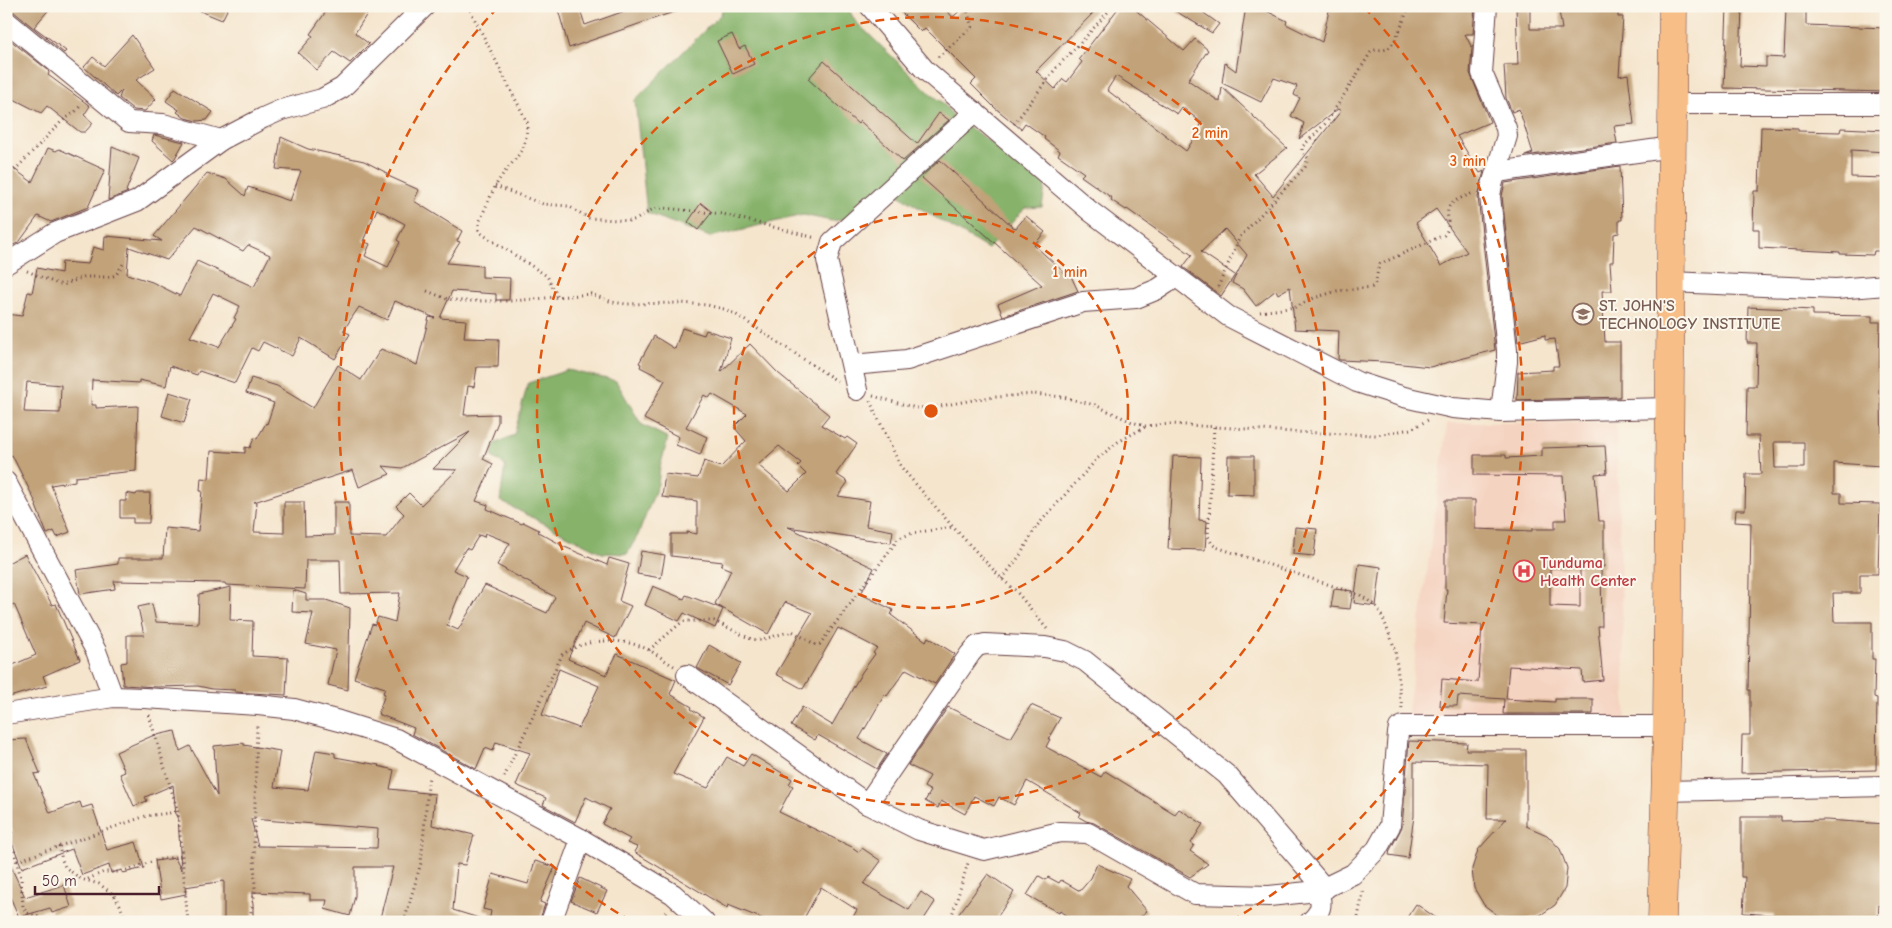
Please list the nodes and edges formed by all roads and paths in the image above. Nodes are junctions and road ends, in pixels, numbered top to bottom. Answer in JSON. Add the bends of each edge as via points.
{"nodes":[{"id":1,"x":426,"y":6,"type":"edge"},
{"id":2,"x":468,"y":6,"type":"edge"},
{"id":3,"x":870,"y":6,"type":"edge"},
{"id":4,"x":966,"y":6,"type":"edge"},
{"id":5,"x":1113,"y":6,"type":"edge"},
{"id":6,"x":1409,"y":6,"type":"edge"},
{"id":7,"x":1487,"y":6,"type":"edge"},
{"id":8,"x":1673,"y":6,"type":"edge"},
{"id":9,"x":6,"y":21,"type":"edge"},
{"id":10,"x":924,"y":69,"type":"junction"},
{"id":11,"x":92,"y":92,"type":"junction"},
{"id":12,"x":1673,"y":104,"type":"junction"},
{"id":13,"x":1886,"y":104,"type":"edge"},
{"id":14,"x":975,"y":112,"type":"junction"},
{"id":15,"x":1005,"y":137,"type":"junction"},
{"id":16,"x":221,"y":140,"type":"junction"},
{"id":17,"x":1672,"y":148,"type":"junction"},
{"id":18,"x":6,"y":175,"type":"edge"},
{"id":19,"x":1494,"y":178,"type":"junction"},
{"id":20,"x":495,"y":186,"type":"junction"},
{"id":21,"x":832,"y":242,"type":"junction"},
{"id":22,"x":7,"y":263,"type":"edge"},
{"id":23,"x":123,"y":264,"type":"dead end"},
{"id":24,"x":1176,"y":278,"type":"junction"},
{"id":25,"x":1670,"y":282,"type":"junction"},
{"id":26,"x":1886,"y":285,"type":"edge"},
{"id":27,"x":427,"y":291,"type":"dead end"},
{"id":28,"x":558,"y":297,"type":"junction"},
{"id":29,"x":1211,"y":304,"type":"junction"},
{"id":30,"x":1228,"y":316,"type":"junction"},
{"id":31,"x":852,"y":365,"type":"junction"},
{"id":32,"x":857,"y":390,"type":"joint"},
{"id":33,"x":1453,"y":408,"type":"junction"},
{"id":34,"x":1669,"y":408,"type":"junction"},
{"id":35,"x":1501,"y":412,"type":"junction"},
{"id":36,"x":1145,"y":426,"type":"junction"},
{"id":37,"x":1214,"y":427,"type":"junction"},
{"id":38,"x":6,"y":482,"type":"edge"},
{"id":39,"x":953,"y":527,"type":"junction"},
{"id":40,"x":1002,"y":579,"type":"junction"},
{"id":41,"x":649,"y":650,"type":"junction"},
{"id":42,"x":1065,"y":651,"type":"junction"},
{"id":43,"x":687,"y":675,"type":"joint"},
{"id":44,"x":113,"y":697,"type":"junction"},
{"id":45,"x":144,"y":698,"type":"junction"},
{"id":46,"x":258,"y":705,"type":"junction"},
{"id":47,"x":6,"y":714,"type":"edge"},
{"id":48,"x":1404,"y":726,"type":"junction"},
{"id":49,"x":1667,"y":726,"type":"junction"},
{"id":50,"x":430,"y":758,"type":"junction"},
{"id":51,"x":1886,"y":786,"type":"edge"},
{"id":52,"x":1665,"y":791,"type":"junction"},
{"id":53,"x":496,"y":794,"type":"junction"},
{"id":54,"x":866,"y":804,"type":"junction"},
{"id":55,"x":178,"y":812,"type":"junction"},
{"id":56,"x":6,"y":822,"type":"edge"},
{"id":57,"x":581,"y":839,"type":"junction"},
{"id":58,"x":59,"y":846,"type":"junction"},
{"id":59,"x":973,"y":846,"type":"junction"},
{"id":60,"x":182,"y":856,"type":"junction"},
{"id":61,"x":17,"y":861,"type":"junction"},
{"id":62,"x":88,"y":879,"type":"junction"},
{"id":63,"x":1321,"y":890,"type":"junction"},
{"id":64,"x":44,"y":922,"type":"edge"},
{"id":65,"x":126,"y":922,"type":"edge"},
{"id":66,"x":188,"y":922,"type":"edge"},
{"id":67,"x":249,"y":922,"type":"edge"},
{"id":68,"x":404,"y":922,"type":"edge"},
{"id":69,"x":551,"y":922,"type":"edge"},
{"id":70,"x":704,"y":922,"type":"edge"},
{"id":71,"x":950,"y":922,"type":"edge"},
{"id":72,"x":1310,"y":922,"type":"edge"},
{"id":73,"x":1662,"y":922,"type":"edge"}],
"edges":[{"from":1,"to":16,"type":"street","via":[[342,88],[322,99],[272,114]]},
{"from":2,"to":20,"type":"path","via":[[527,122],[528,137],[524,148]]},
{"from":3,"to":10,"type":"street"},
{"from":4,"to":10,"type":"path","via":[[972,27]]},
{"from":5,"to":15,"type":"path","via":[[1056,68]]},
{"from":6,"to":29,"type":"path","via":[[1393,45],[1372,52],[1327,122],[1302,147],[1308,158],[1305,167],[1240,238]]},
{"from":7,"to":19,"type":"street","via":[[1482,73],[1507,132]]},
{"from":8,"to":12,"type":"highway"},
{"from":9,"to":11,"type":"street"},
{"from":10,"to":14,"type":"street"},
{"from":11,"to":16,"type":"street","via":[[129,122],[163,124]]},
{"from":11,"to":18,"type":"path","via":[[12,173]]},
{"from":12,"to":13,"type":"street"},
{"from":12,"to":17,"type":"highway"},
{"from":14,"to":15,"type":"street"},
{"from":14,"to":21,"type":"street"},
{"from":15,"to":24,"type":"street","via":[[1090,211]]},
{"from":16,"to":22,"type":"street","via":[[137,201],[55,233]]},
{"from":17,"to":19,"type":"street"},
{"from":17,"to":25,"type":"highway"},
{"from":19,"to":30,"type":"path","via":[[1451,205],[1448,229],[1444,235],[1380,264],[1372,287],[1326,294],[1291,308]]},
{"from":19,"to":35,"type":"street","via":[[1490,196],[1507,350]]},
{"from":20,"to":21,"type":"path","via":[[543,204],[568,206],[592,219],[630,221],[653,209],[664,208],[723,214]]},
{"from":20,"to":28,"type":"path","via":[[479,230],[547,276]]},
{"from":21,"to":31,"type":"street","via":[[827,260]]},
{"from":22,"to":23,"type":"path","via":[[61,284],[84,277],[110,277],[116,275]]},
{"from":24,"to":29,"type":"street"},
{"from":24,"to":31,"type":"street","via":[[1136,298],[1083,302],[907,360]]},
{"from":25,"to":26,"type":"street","via":[[1836,289]]},
{"from":25,"to":34,"type":"highway"},
{"from":27,"to":28,"type":"path","via":[[463,301]]},
{"from":28,"to":32,"type":"path","via":[[590,294],[626,304],[681,303],[724,309],[842,384]]},
{"from":29,"to":30,"type":"street"},
{"from":30,"to":33,"type":"street","via":[[1358,382]]},
{"from":31,"to":32,"type":"street"},
{"from":33,"to":35,"type":"street"},
{"from":33,"to":37,"type":"path","via":[[1411,429],[1377,435]]},
{"from":34,"to":35,"type":"street"},
{"from":34,"to":49,"type":"highway"},
{"from":36,"to":37,"type":"path"},
{"from":36,"to":39,"type":"path","via":[[1095,405],[1063,397],[1033,394],[916,408],[867,394],[900,467]]},
{"from":36,"to":40,"type":"path","via":[[1097,459],[1036,527]]},
{"from":37,"to":48,"type":"path","via":[[1210,541],[1216,547],[1360,595],[1376,606],[1395,649]]},
{"from":38,"to":44,"type":"street","via":[[96,651]]},
{"from":39,"to":40,"type":"path"},
{"from":39,"to":41,"type":"path","via":[[899,538],[820,644],[816,645],[792,631],[751,639],[714,621],[691,620],[682,622]]},
{"from":40,"to":42,"type":"path","via":[[1016,591]]},
{"from":41,"to":43,"type":"path"},
{"from":41,"to":53,"type":"path","via":[[634,645],[590,642],[570,648],[562,655]]},
{"from":42,"to":54,"type":"street","via":[[1028,646],[977,646]]},
{"from":42,"to":63,"type":"street","via":[[1085,661],[1227,775]]},
{"from":43,"to":54,"type":"street"},
{"from":44,"to":45,"type":"street"},
{"from":44,"to":47,"type":"street"},
{"from":45,"to":46,"type":"street"},
{"from":45,"to":55,"type":"path"},
{"from":46,"to":50,"type":"street","via":[[339,721],[396,740]]},
{"from":46,"to":67,"type":"path","via":[[255,892]]},
{"from":48,"to":49,"type":"street"},
{"from":48,"to":63,"type":"street","via":[[1398,733],[1390,826],[1377,849],[1360,868]]},
{"from":49,"to":52,"type":"highway"},
{"from":50,"to":53,"type":"street"},
{"from":50,"to":68,"type":"path","via":[[422,856]]},
{"from":51,"to":52,"type":"street"},
{"from":52,"to":73,"type":"highway"},
{"from":53,"to":57,"type":"street"},
{"from":54,"to":59,"type":"street","via":[[919,830]]},
{"from":55,"to":58,"type":"path","via":[[146,816]]},
{"from":55,"to":60,"type":"path"},
{"from":56,"to":61,"type":"path"},
{"from":57,"to":69,"type":"street"},
{"from":57,"to":70,"type":"street","via":[[673,894]]},
{"from":58,"to":61,"type":"path"},
{"from":58,"to":62,"type":"path","via":[[65,867]]},
{"from":59,"to":63,"type":"street","via":[[984,850],[1060,832],[1088,833],[1195,894],[1269,896]]},
{"from":59,"to":71,"type":"path"},
{"from":60,"to":62,"type":"path","via":[[121,872],[104,872]]},
{"from":60,"to":66,"type":"path"},
{"from":61,"to":64,"type":"path","via":[[23,907],[27,914]]},
{"from":62,"to":65,"type":"path","via":[[113,894]]},
{"from":63,"to":72,"type":"street","via":[[1320,911]]}]}
